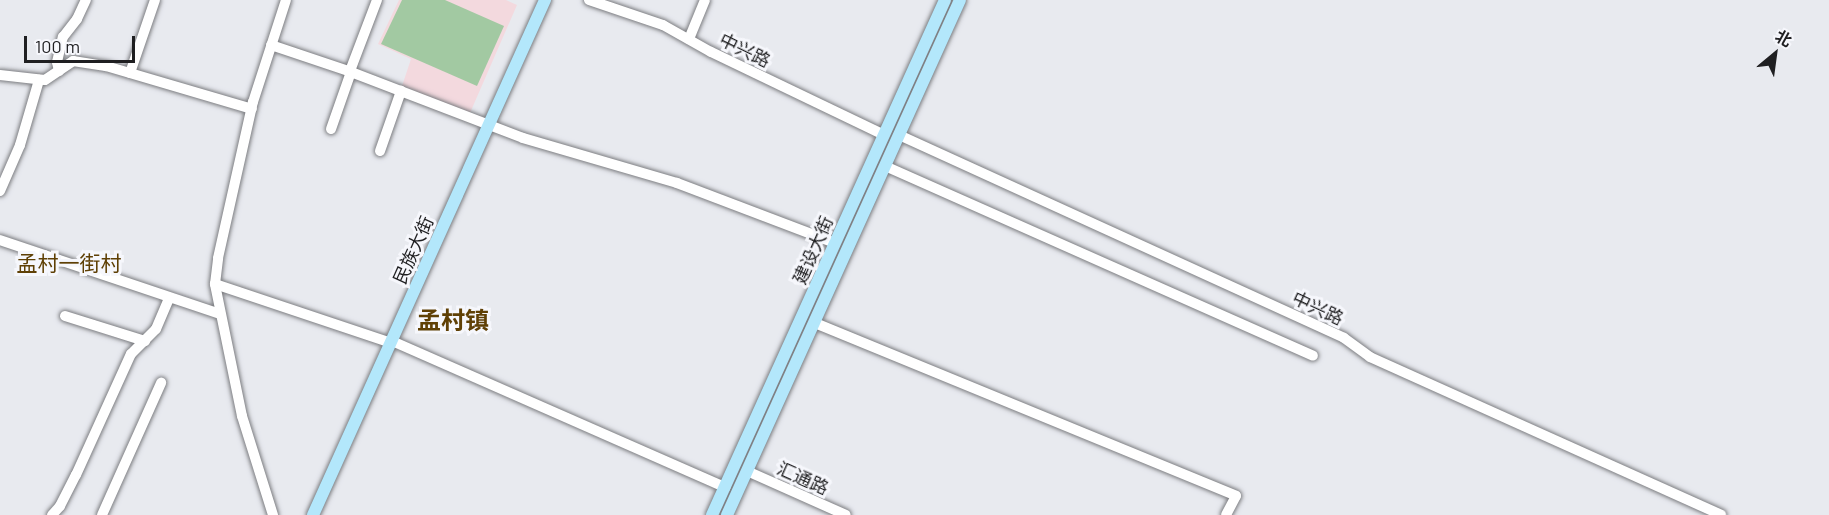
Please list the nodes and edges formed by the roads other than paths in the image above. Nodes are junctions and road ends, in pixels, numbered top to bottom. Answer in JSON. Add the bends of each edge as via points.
{"nodes":[{"id":1,"x":86,"y":0,"type":"edge"},
{"id":2,"x":155,"y":0,"type":"edge"},
{"id":3,"x":286,"y":0,"type":"edge"},
{"id":4,"x":377,"y":0,"type":"edge"},
{"id":5,"x":545,"y":0,"type":"edge"},
{"id":6,"x":589,"y":0,"type":"edge"},
{"id":7,"x":705,"y":0,"type":"edge"},
{"id":8,"x":945,"y":0,"type":"edge"},
{"id":9,"x":960,"y":0,"type":"edge"},
{"id":10,"x":689,"y":39,"type":"junction"},
{"id":11,"x":271,"y":45,"type":"junction"},
{"id":12,"x":58,"y":71,"type":"junction"},
{"id":13,"x":350,"y":72,"type":"junction"},
{"id":14,"x":130,"y":73,"type":"junction"},
{"id":15,"x":0,"y":75,"type":"edge"},
{"id":16,"x":39,"y":80,"type":"junction"},
{"id":17,"x":400,"y":91,"type":"junction"},
{"id":18,"x":252,"y":109,"type":"junction"},
{"id":19,"x":489,"y":125,"type":"junction"},
{"id":20,"x":331,"y":129,"type":"dead end"},
{"id":21,"x":884,"y":135,"type":"junction"},
{"id":22,"x":899,"y":135,"type":"junction"},
{"id":23,"x":380,"y":151,"type":"dead end"},
{"id":24,"x":885,"y":166,"type":"junction"},
{"id":25,"x":0,"y":191,"type":"edge"},
{"id":26,"x":0,"y":240,"type":"edge"},
{"id":27,"x":835,"y":243,"type":"junction"},
{"id":28,"x":215,"y":284,"type":"junction"},
{"id":29,"x":169,"y":298,"type":"junction"},
{"id":30,"x":220,"y":314,"type":"junction"},
{"id":31,"x":65,"y":316,"type":"dead end"},
{"id":32,"x":815,"y":322,"type":"junction"},
{"id":33,"x":145,"y":341,"type":"junction"},
{"id":34,"x":391,"y":342,"type":"junction"},
{"id":35,"x":1313,"y":356,"type":"dead end"},
{"id":36,"x":161,"y":383,"type":"dead end"},
{"id":37,"x":747,"y":471,"type":"junction"},
{"id":38,"x":725,"y":487,"type":"junction"},
{"id":39,"x":52,"y":515,"type":"edge"},
{"id":40,"x":102,"y":515,"type":"edge"},
{"id":41,"x":273,"y":515,"type":"edge"},
{"id":42,"x":313,"y":515,"type":"edge"},
{"id":43,"x":712,"y":515,"type":"edge"},
{"id":44,"x":728,"y":515,"type":"edge"},
{"id":45,"x":846,"y":515,"type":"edge"},
{"id":46,"x":1226,"y":515,"type":"edge"},
{"id":47,"x":1721,"y":515,"type":"edge"}],
"edges":[{"from":1,"to":12,"type":"street","via":[[63,37]]},
{"from":2,"to":14,"type":"street"},
{"from":3,"to":11,"type":"street"},
{"from":4,"to":13,"type":"street"},
{"from":5,"to":19,"type":"main road","name":"民族大街"},
{"from":6,"to":10,"type":"street","name":"中兴路","via":[[649,19]]},
{"from":7,"to":10,"type":"street"},
{"from":8,"to":21,"type":"main road","name":"建设大街"},
{"from":9,"to":22,"type":"main road","name":"建设大街"},
{"from":10,"to":21,"type":"street","name":"中兴路"},
{"from":11,"to":13,"type":"street"},
{"from":11,"to":18,"type":"street"},
{"from":12,"to":14,"type":"street","via":[[74,61]]},
{"from":12,"to":16,"type":"street"},
{"from":13,"to":17,"type":"street"},
{"from":13,"to":20,"type":"street"},
{"from":14,"to":18,"type":"street"},
{"from":15,"to":16,"type":"street"},
{"from":16,"to":25,"type":"street","via":[[20,145]]},
{"from":17,"to":19,"type":"street"},
{"from":17,"to":23,"type":"street"},
{"from":18,"to":28,"type":"street"},
{"from":19,"to":27,"type":"street","via":[[677,183]]},
{"from":19,"to":34,"type":"main road","name":"民族大街"},
{"from":21,"to":27,"type":"main road","name":"建设大街"},
{"from":22,"to":24,"type":"main road","name":"建设大街"},
{"from":22,"to":47,"type":"street","name":"中兴路","via":[[1344,338],[1370,357]]},
{"from":24,"to":32,"type":"main road","name":"建设大街"},
{"from":24,"to":35,"type":"street"},
{"from":26,"to":29,"type":"street"},
{"from":27,"to":38,"type":"main road","name":"建设大街"},
{"from":28,"to":30,"type":"street"},
{"from":28,"to":34,"type":"street"},
{"from":29,"to":30,"type":"street"},
{"from":29,"to":33,"type":"street","via":[[156,329]]},
{"from":30,"to":41,"type":"street","via":[[242,416]]},
{"from":31,"to":33,"type":"street"},
{"from":32,"to":37,"type":"main road","name":"建设大街"},
{"from":32,"to":46,"type":"street","via":[[1236,496]]},
{"from":33,"to":39,"type":"street","via":[[131,354],[76,475]]},
{"from":34,"to":38,"type":"street"},
{"from":34,"to":42,"type":"main road","name":"民族大街"},
{"from":36,"to":40,"type":"street"},
{"from":37,"to":44,"type":"main road","name":"建设大街"},
{"from":37,"to":45,"type":"street","name":"汇通路"},
{"from":38,"to":43,"type":"main road","name":"建设大街"}]}
